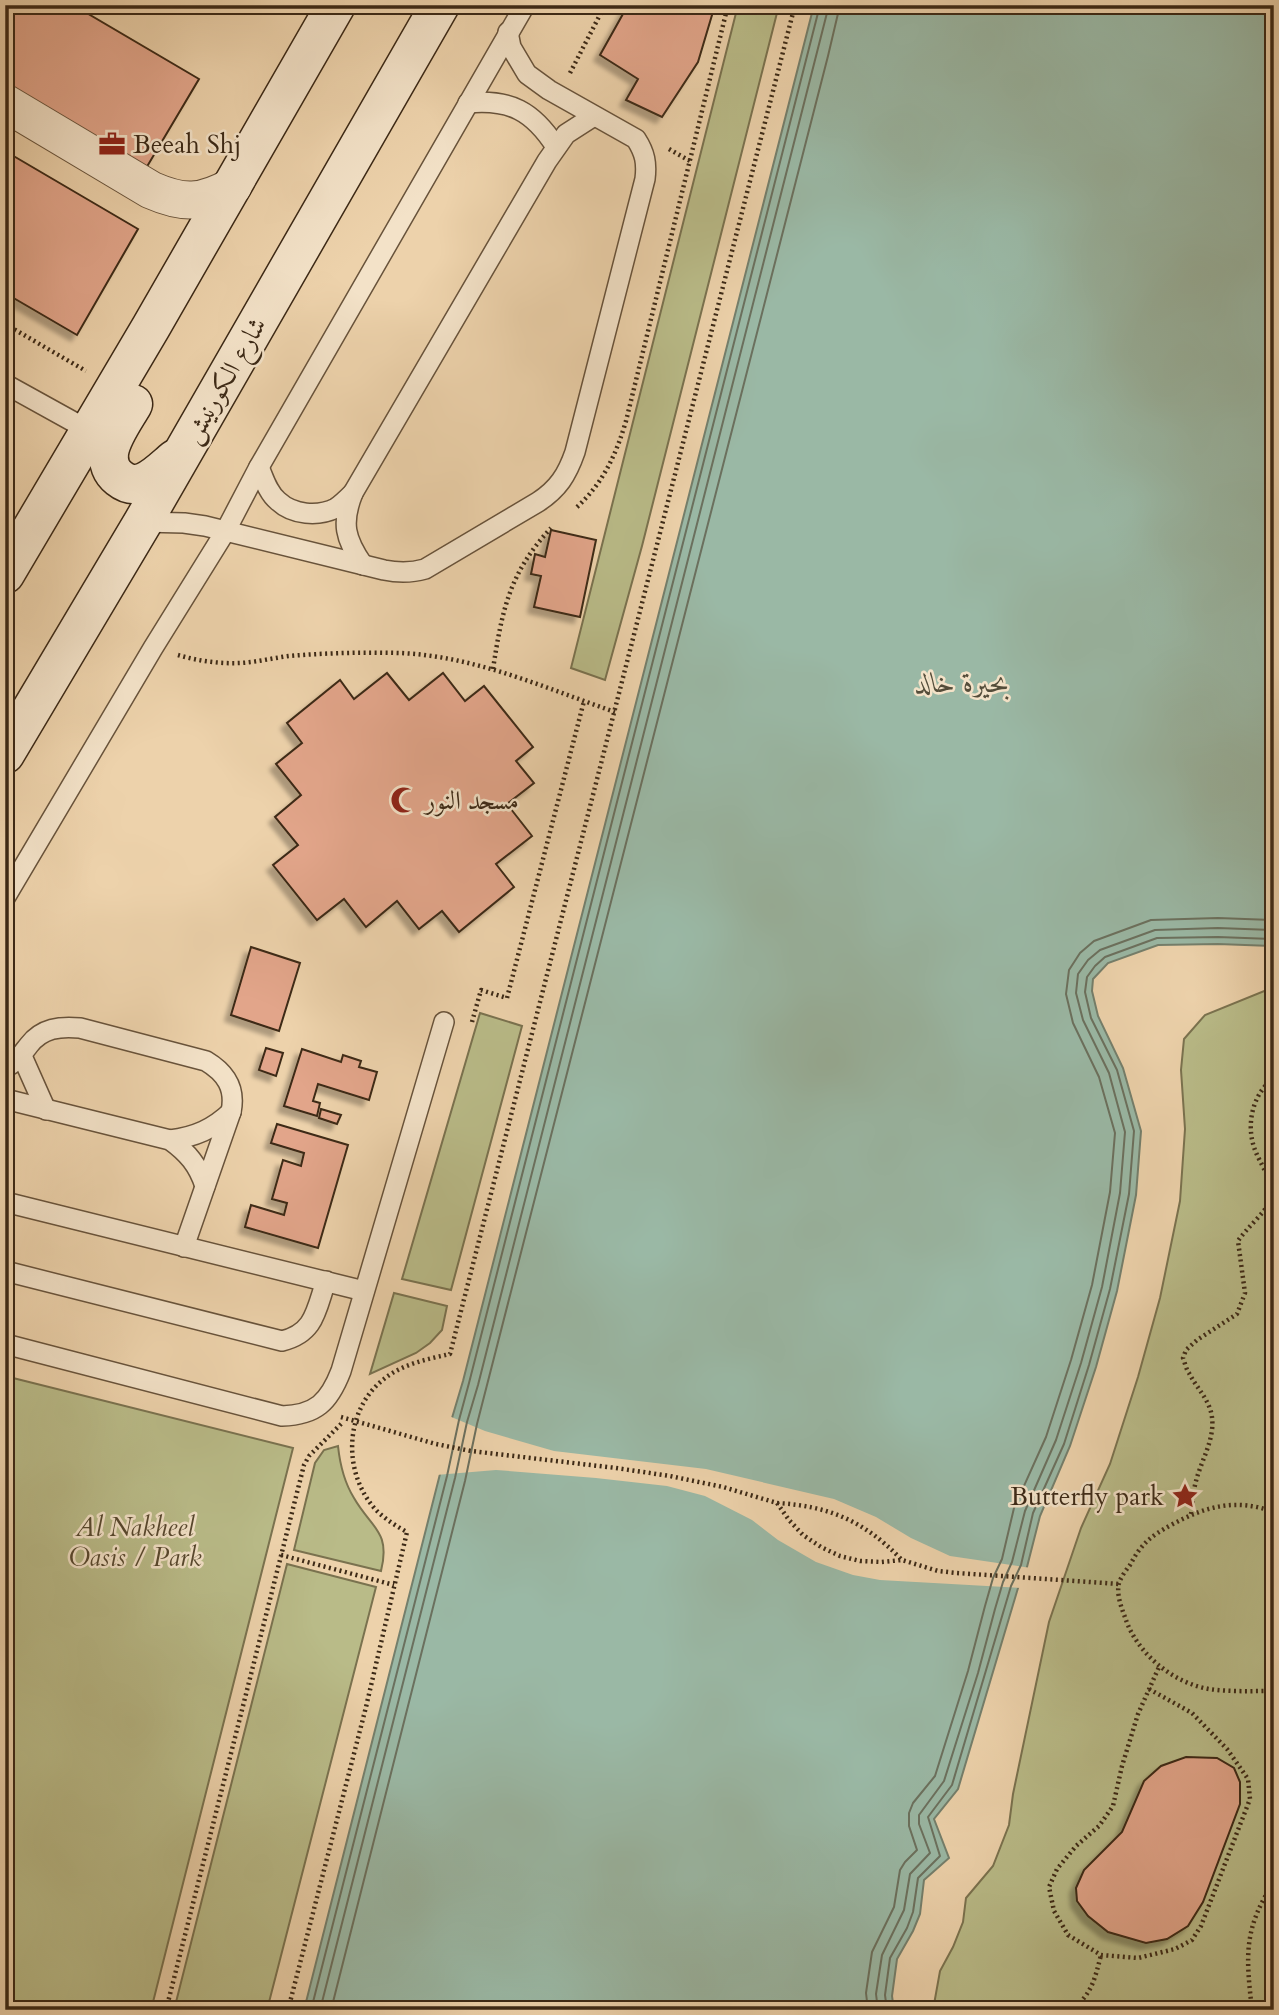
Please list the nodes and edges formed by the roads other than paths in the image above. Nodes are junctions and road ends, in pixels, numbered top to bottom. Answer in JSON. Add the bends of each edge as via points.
{"nodes":[{"id":1,"x":336,"y":5,"type":"edge"},
{"id":2,"x":440,"y":5,"type":"edge"},
{"id":3,"x":525,"y":5,"type":"edge"},
{"id":4,"x":508,"y":32,"type":"junction"},
{"id":5,"x":5,"y":103,"type":"edge"},
{"id":6,"x":468,"y":103,"type":"junction"},
{"id":7,"x":594,"y":116,"type":"junction"},
{"id":8,"x":556,"y":147,"type":"junction"},
{"id":9,"x":233,"y":186,"type":"junction"},
{"id":10,"x":151,"y":327,"type":"junction"},
{"id":11,"x":5,"y":384,"type":"edge"},
{"id":12,"x":90,"y":431,"type":"junction"},
{"id":13,"x":181,"y":453,"type":"junction"},
{"id":14,"x":260,"y":467,"type":"junction"},
{"id":15,"x":353,"y":493,"type":"junction"},
{"id":16,"x":143,"y":522,"type":"junction"},
{"id":17,"x":225,"y":531,"type":"junction"},
{"id":18,"x":363,"y":565,"type":"junction"},
{"id":19,"x":5,"y":575,"type":"edge"},
{"id":20,"x":5,"y":754,"type":"edge"},
{"id":21,"x":5,"y":898,"type":"edge"},
{"id":22,"x":444,"y":1022,"type":"dead end"},
{"id":23,"x":22,"y":1056,"type":"junction"},
{"id":24,"x":5,"y":1068,"type":"edge"},
{"id":25,"x":5,"y":1099,"type":"edge"},
{"id":26,"x":46,"y":1110,"type":"junction"},
{"id":27,"x":231,"y":1112,"type":"junction"},
{"id":28,"x":170,"y":1140,"type":"junction"},
{"id":29,"x":205,"y":1186,"type":"junction"},
{"id":30,"x":5,"y":1202,"type":"edge"},
{"id":31,"x":184,"y":1247,"type":"junction"},
{"id":32,"x":5,"y":1271,"type":"edge"},
{"id":33,"x":326,"y":1281,"type":"junction"},
{"id":34,"x":364,"y":1291,"type":"junction"},
{"id":35,"x":5,"y":1344,"type":"edge"}],
"edges":[{"from":1,"to":9,"type":"main road"},
{"from":2,"to":13,"type":"main road","name":"شارع الكورنيش"},
{"from":3,"to":4,"type":"lane"},
{"from":4,"to":6,"type":"lane"},
{"from":4,"to":7,"type":"lane","via":[[527,74]]},
{"from":5,"to":9,"type":"street","via":[[170,199],[214,197]]},
{"from":6,"to":8,"type":"lane","via":[[489,101],[528,114]]},
{"from":6,"to":14,"type":"lane"},
{"from":7,"to":8,"type":"lane","via":[[566,134]]},
{"from":7,"to":18,"type":"lane","via":[[636,139],[643,150],[645,179],[565,478],[549,495],[425,569],[398,573]]},
{"from":8,"to":15,"type":"lane"},
{"from":9,"to":10,"type":"main road"},
{"from":10,"to":12,"type":"main road"},
{"from":10,"to":13,"type":"main road","via":[[139,391],[113,441],[109,464],[124,482],[136,485],[148,482]]},
{"from":11,"to":12,"type":"lane"},
{"from":12,"to":19,"type":"main road"},
{"from":13,"to":16,"type":"main road","name":"شارع الكورنيش"},
{"from":14,"to":15,"type":"lane","via":[[277,501],[295,512],[316,514],[335,508]]},
{"from":14,"to":17,"type":"lane"},
{"from":15,"to":18,"type":"lane","via":[[346,522],[348,538]]},
{"from":16,"to":17,"type":"lane"},
{"from":16,"to":20,"type":"main road","name":"شارع الكورنيش"},
{"from":17,"to":18,"type":"lane"},
{"from":17,"to":21,"type":"lane"},
{"from":22,"to":34,"type":"lane"},
{"from":23,"to":24,"type":"lane"},
{"from":23,"to":26,"type":"lane"},
{"from":23,"to":27,"type":"lane","via":[[40,1035],[66,1026],[206,1061],[225,1076],[231,1088]]},
{"from":25,"to":26,"type":"lane"},
{"from":26,"to":28,"type":"lane"},
{"from":27,"to":28,"type":"lane","via":[[197,1135]]},
{"from":27,"to":29,"type":"lane"},
{"from":28,"to":29,"type":"lane","via":[[196,1164]]},
{"from":29,"to":31,"type":"lane"},
{"from":30,"to":31,"type":"lane"},
{"from":31,"to":33,"type":"lane"},
{"from":32,"to":33,"type":"lane","via":[[282,1341],[296,1338],[308,1328]]},
{"from":33,"to":34,"type":"lane"},
{"from":34,"to":35,"type":"lane","via":[[334,1387],[326,1400],[298,1416],[282,1416]]}]}
